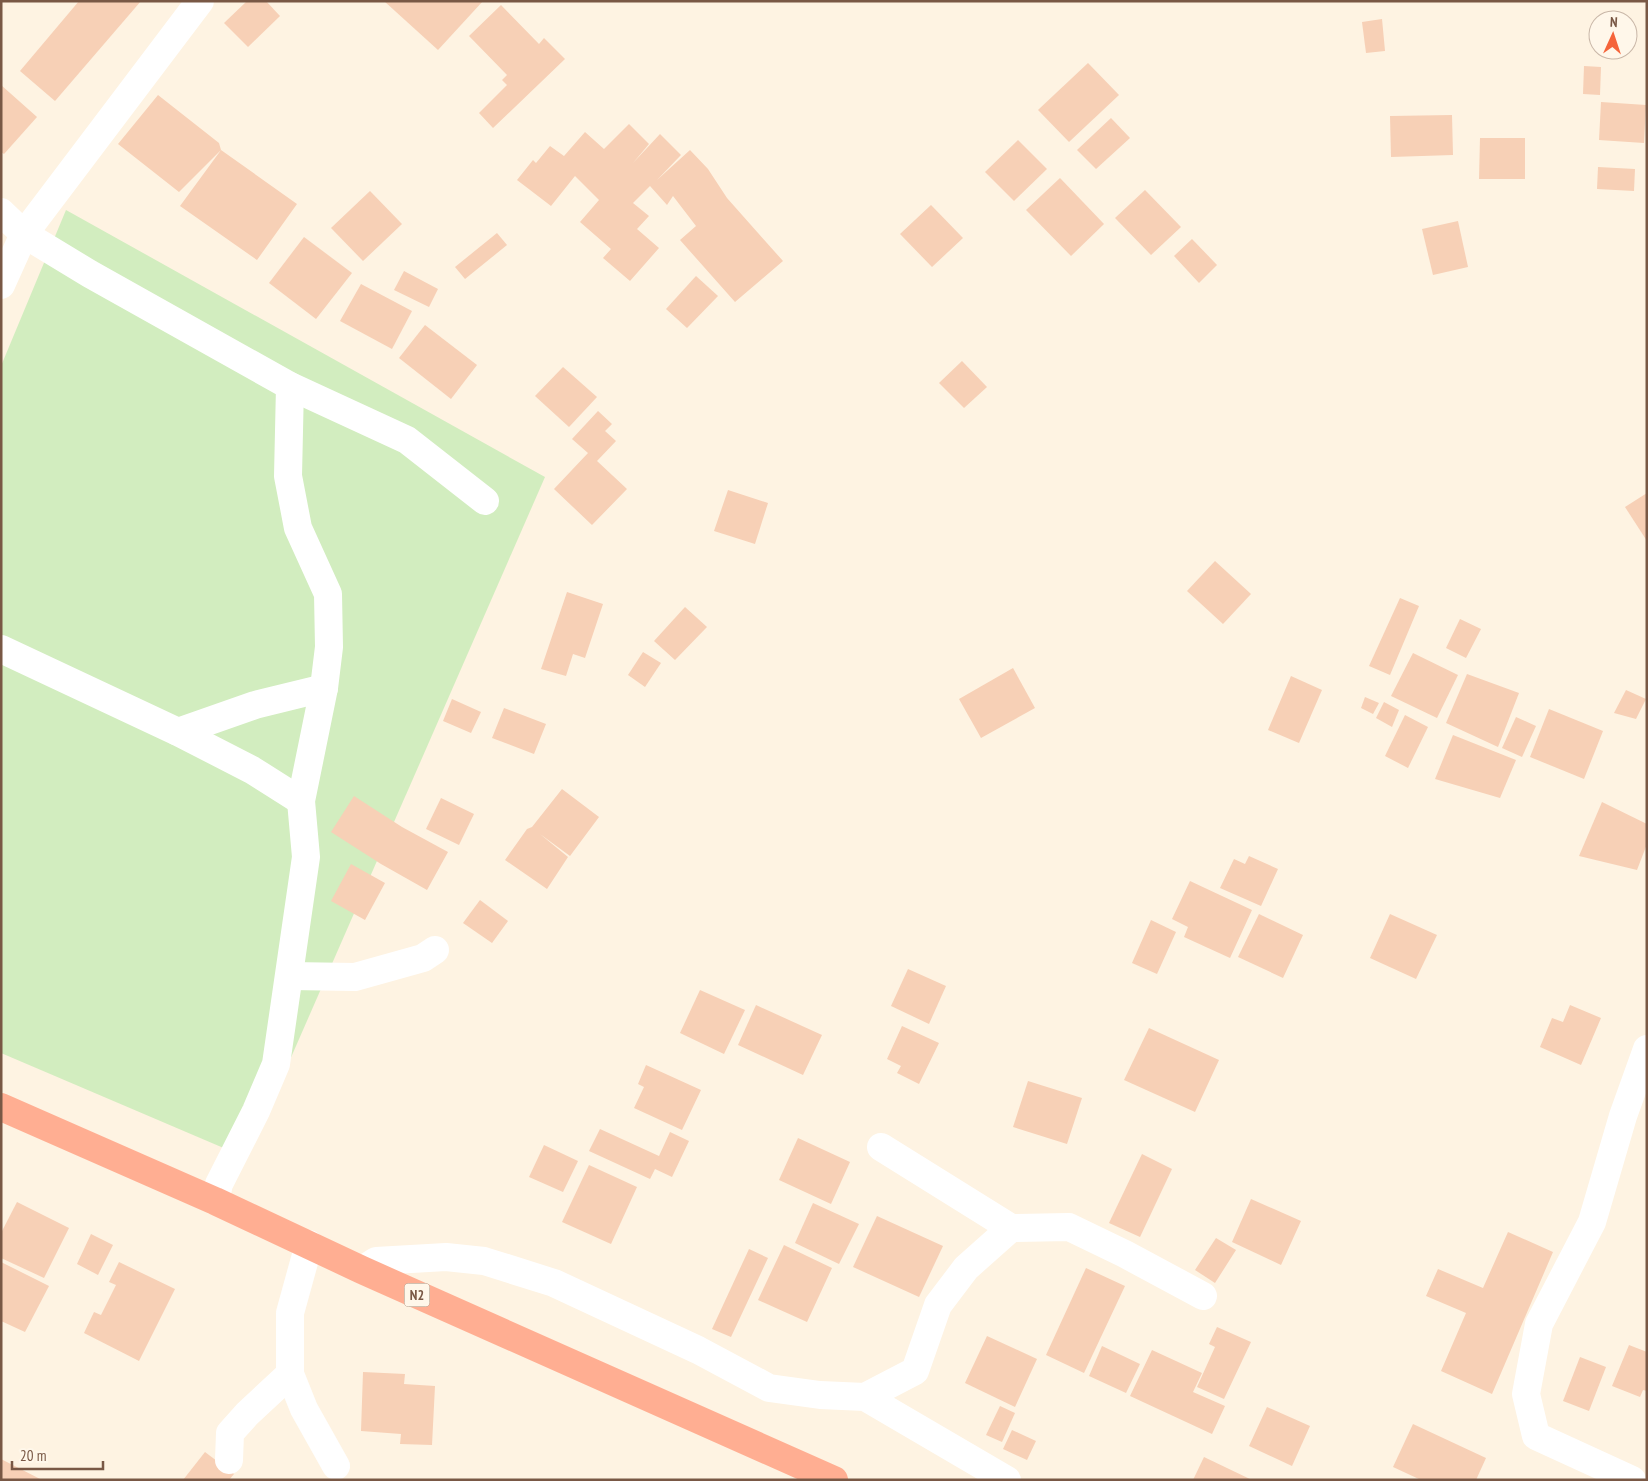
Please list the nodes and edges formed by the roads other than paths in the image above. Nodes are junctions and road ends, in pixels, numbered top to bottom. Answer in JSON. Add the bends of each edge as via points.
{"nodes":[{"id":1,"x":200,"y":1,"type":"edge"},
{"id":2,"x":1,"y":212,"type":"edge"},
{"id":3,"x":24,"y":234,"type":"junction"},
{"id":4,"x":1,"y":285,"type":"edge"},
{"id":5,"x":290,"y":386,"type":"junction"},
{"id":6,"x":485,"y":501,"type":"dead end"},
{"id":7,"x":1,"y":649,"type":"edge"},
{"id":8,"x":324,"y":688,"type":"junction"},
{"id":9,"x":178,"y":732,"type":"junction"},
{"id":10,"x":301,"y":801,"type":"junction"},
{"id":11,"x":435,"y":950,"type":"dead end"},
{"id":12,"x":290,"y":976,"type":"junction"},
{"id":13,"x":1647,"y":1048,"type":"edge"},
{"id":14,"x":1,"y":1107,"type":"edge"},
{"id":15,"x":881,"y":1147,"type":"dead end"},
{"id":16,"x":215,"y":1201,"type":"junction"},
{"id":17,"x":1011,"y":1228,"type":"junction"},
{"id":18,"x":309,"y":1244,"type":"junction"},
{"id":19,"x":362,"y":1270,"type":"junction"},
{"id":20,"x":1202,"y":1296,"type":"dead end"},
{"id":21,"x":290,"y":1374,"type":"junction"},
{"id":22,"x":865,"y":1397,"type":"junction"},
{"id":23,"x":229,"y":1460,"type":"dead end"},
{"id":24,"x":336,"y":1466,"type":"dead end"},
{"id":25,"x":834,"y":1480,"type":"edge"},
{"id":26,"x":1007,"y":1480,"type":"edge"},
{"id":27,"x":1632,"y":1480,"type":"edge"}],
"edges":[{"from":1,"to":3,"type":"street"},
{"from":2,"to":3,"type":"street"},
{"from":3,"to":4,"type":"street"},
{"from":3,"to":5,"type":"street"},
{"from":5,"to":6,"type":"street","via":[[407,440]]},
{"from":5,"to":8,"type":"street","via":[[288,476],[298,528],[328,594],[329,647]]},
{"from":7,"to":9,"type":"street"},
{"from":8,"to":9,"type":"street","via":[[255,705]]},
{"from":8,"to":10,"type":"street"},
{"from":9,"to":10,"type":"street","via":[[252,770]]},
{"from":10,"to":12,"type":"street","via":[[306,857]]},
{"from":11,"to":12,"type":"street","via":[[423,958],[355,977]]},
{"from":12,"to":16,"type":"street","via":[[276,1064],[219,1184]]},
{"from":13,"to":27,"type":"street","via":[[1592,1222],[1539,1324],[1526,1394],[1536,1436]]},
{"from":14,"to":16,"type":"highway","number":"N2"},
{"from":15,"to":17,"type":"street"},
{"from":16,"to":18,"type":"highway","number":"N2"},
{"from":17,"to":20,"type":"street","via":[[1069,1228]]},
{"from":17,"to":22,"type":"street","via":[[966,1268],[938,1306],[915,1371]]},
{"from":18,"to":19,"type":"highway","number":"N2"},
{"from":18,"to":21,"type":"street","via":[[290,1313]]},
{"from":19,"to":22,"type":"street","via":[[376,1261],[446,1257],[484,1262],[554,1283],[698,1350],[769,1388]]},
{"from":19,"to":25,"type":"highway","number":"N2"},
{"from":21,"to":23,"type":"street","via":[[230,1433]]},
{"from":21,"to":24,"type":"street","via":[[304,1409]]},
{"from":22,"to":26,"type":"street"}]}
